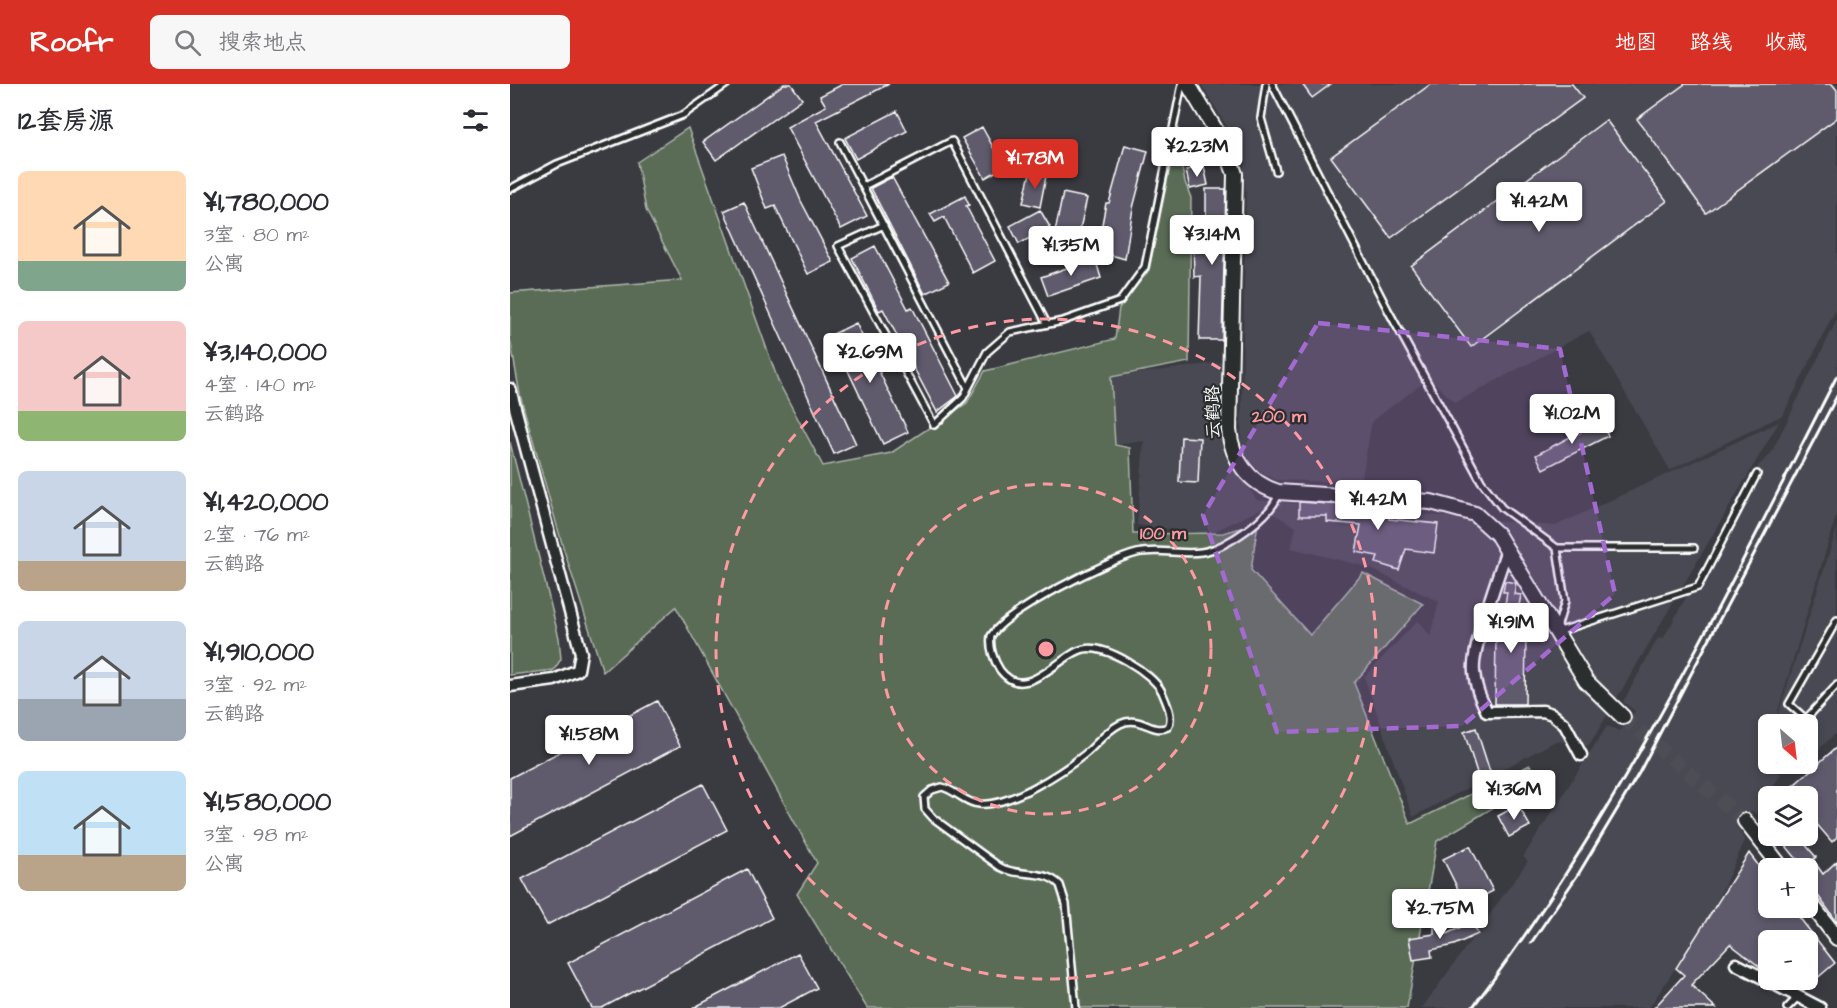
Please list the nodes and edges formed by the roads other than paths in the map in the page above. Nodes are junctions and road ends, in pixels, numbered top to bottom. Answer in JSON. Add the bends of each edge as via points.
{"nodes":[{"id":1,"x":727,"y":84,"type":"edge"},
{"id":2,"x":1182,"y":84,"type":"edge"},
{"id":3,"x":1188,"y":84,"type":"edge"},
{"id":4,"x":1266,"y":84,"type":"edge"},
{"id":5,"x":1272,"y":84,"type":"edge"},
{"id":6,"x":840,"y":142,"type":"dead end"},
{"id":7,"x":1276,"y":171,"type":"dead end"},
{"id":8,"x":864,"y":186,"type":"junction"},
{"id":9,"x":510,"y":189,"type":"edge"},
{"id":10,"x":884,"y":225,"type":"junction"},
{"id":11,"x":1047,"y":324,"type":"junction"},
{"id":12,"x":967,"y":386,"type":"junction"},
{"id":13,"x":510,"y":389,"type":"edge"},
{"id":14,"x":1757,"y":474,"type":"dead end"},
{"id":15,"x":1279,"y":492,"type":"junction"},
{"id":16,"x":1557,"y":548,"type":"junction"},
{"id":17,"x":1694,"y":548,"type":"dead end"},
{"id":18,"x":1506,"y":549,"type":"junction"},
{"id":19,"x":1837,"y":620,"type":"edge"},
{"id":20,"x":1555,"y":632,"type":"junction"},
{"id":21,"x":1837,"y":685,"type":"edge"},
{"id":22,"x":510,"y":686,"type":"edge"},
{"id":23,"x":1623,"y":717,"type":"tunnel mouth"},
{"id":24,"x":1581,"y":755,"type":"dead end"},
{"id":25,"x":1745,"y":821,"type":"tunnel mouth"},
{"id":26,"x":1774,"y":858,"type":"edge"},
{"id":27,"x":1818,"y":913,"type":"edge"},
{"id":28,"x":1837,"y":938,"type":"edge"},
{"id":29,"x":1736,"y":964,"type":"dead end"},
{"id":30,"x":1798,"y":997,"type":"junction"},
{"id":31,"x":1076,"y":1008,"type":"edge"},
{"id":32,"x":1787,"y":1008,"type":"edge"},
{"id":33,"x":1820,"y":1008,"type":"edge"}],
"edges":[{"from":1,"to":9,"type":"lane","via":[[683,115],[557,164]]},
{"from":2,"to":11,"type":"lane","via":[[1145,267],[1120,301]]},
{"from":3,"to":15,"type":"street","name":"云鹤路","via":[[1225,146],[1235,174],[1230,444],[1244,471],[1261,485]]},
{"from":4,"to":7,"type":"lane","via":[[1261,118]]},
{"from":5,"to":16,"type":"lane","via":[[1481,481],[1502,508]]},
{"from":6,"to":8,"type":"lane"},
{"from":8,"to":10,"type":"lane"},
{"from":8,"to":11,"type":"lane","via":[[952,141]]},
{"from":10,"to":12,"type":"lane"},
{"from":10,"to":12,"type":"lane","via":[[838,246],[934,425],[963,398]]},
{"from":11,"to":12,"type":"lane","via":[[1010,332],[987,352]]},
{"from":13,"to":22,"type":"street","via":[[581,653],[578,670],[554,680]]},
{"from":14,"to":20,"type":"lane","via":[[1698,587]]},
{"from":15,"to":18,"type":"street","name":"云鹤路","via":[[1445,504],[1487,522]]},
{"from":15,"to":31,"type":"lane","via":[[1264,516],[1212,549],[1199,553],[1147,552],[1120,558],[1016,613],[991,636],[996,663],[1007,677],[1017,681],[1040,677],[1084,649],[1132,664],[1159,687],[1170,717],[1168,727],[1158,729],[1137,720],[1120,724],[1068,767],[995,803],[972,802],[942,787],[924,797],[925,809],[933,818],[1000,867],[1049,877],[1060,885],[1066,904]]},
{"from":16,"to":17,"type":"lane"},
{"from":16,"to":20,"type":"lane","via":[[1565,601]]},
{"from":18,"to":20,"type":"street","name":"云鹤路"},
{"from":18,"to":24,"type":"street","via":[[1477,648],[1473,670],[1477,692],[1487,712],[1544,711],[1559,718]]},
{"from":19,"to":21,"type":"lane","via":[[1789,704],[1806,719]]},
{"from":20,"to":23,"type":"street","name":"云鹤路","via":[[1586,681]]},
{"from":25,"to":26,"type":"street"},
{"from":27,"to":28,"type":"street"},
{"from":29,"to":30,"type":"street"},
{"from":30,"to":32,"type":"lane"},
{"from":30,"to":33,"type":"street"}]}
